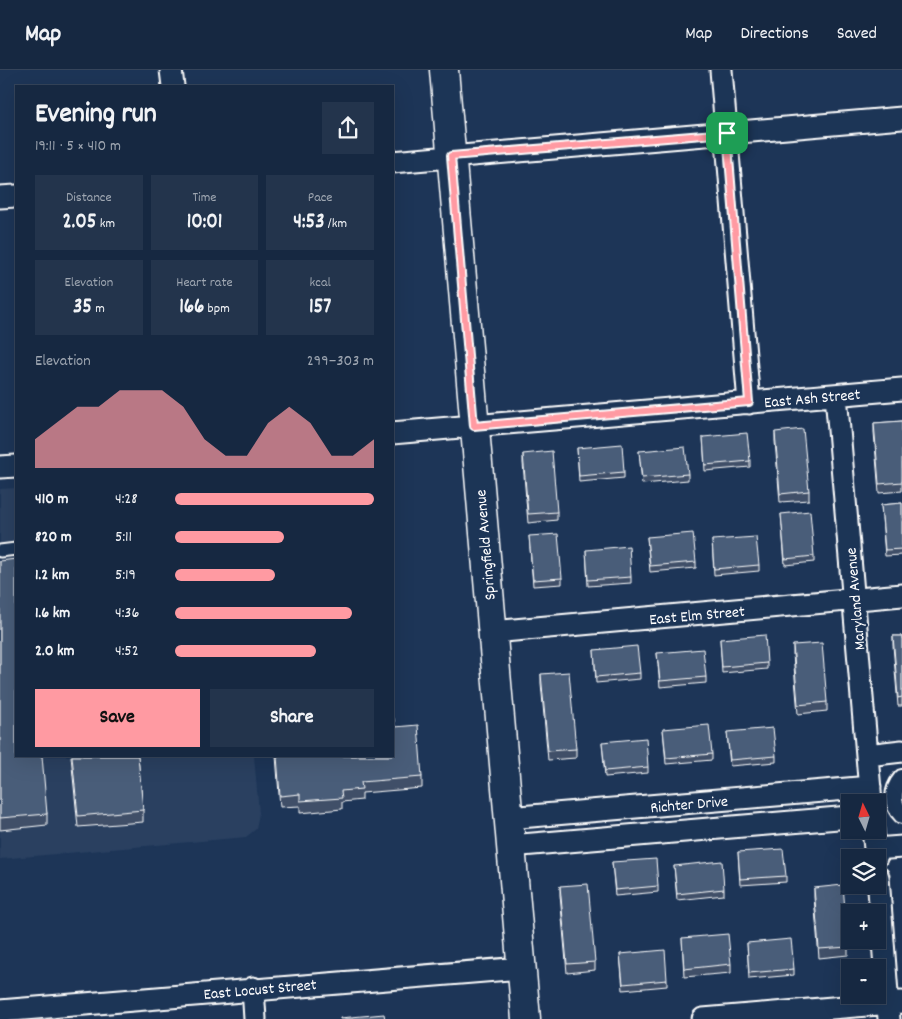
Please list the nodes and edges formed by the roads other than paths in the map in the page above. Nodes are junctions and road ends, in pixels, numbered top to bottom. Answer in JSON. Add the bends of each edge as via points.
{"nodes":[{"id":1,"x":171,"y":70,"type":"edge"},
{"id":2,"x":444,"y":70,"type":"edge"},
{"id":3,"x":721,"y":70,"type":"edge"},
{"id":4,"x":172,"y":85,"type":"edge"},
{"id":5,"x":902,"y":118,"type":"edge"},
{"id":6,"x":727,"y":133,"type":"junction"},
{"id":7,"x":451,"y":156,"type":"junction"},
{"id":8,"x":394,"y":162,"type":"edge"},
{"id":9,"x":15,"y":196,"type":"edge"},
{"id":10,"x":0,"y":197,"type":"edge"},
{"id":11,"x":902,"y":389,"type":"edge"},
{"id":12,"x":836,"y":395,"type":"junction"},
{"id":13,"x":749,"y":402,"type":"junction"},
{"id":14,"x":474,"y":426,"type":"junction"},
{"id":15,"x":394,"y":433,"type":"edge"},
{"id":16,"x":15,"y":466,"type":"edge"},
{"id":17,"x":0,"y":467,"type":"edge"},
{"id":18,"x":15,"y":549,"type":"edge"},
{"id":19,"x":0,"y":551,"type":"edge"},
{"id":20,"x":902,"y":595,"type":"edge"},
{"id":21,"x":854,"y":600,"type":"junction"},
{"id":22,"x":492,"y":632,"type":"junction"},
{"id":23,"x":902,"y":752,"type":"edge"},
{"id":24,"x":867,"y":755,"type":"junction"},
{"id":25,"x":902,"y":778,"type":"edge"},
{"id":26,"x":870,"y":794,"type":"edge"},
{"id":27,"x":841,"y":796,"type":"edge"},
{"id":28,"x":742,"y":798,"type":"junction"},
{"id":29,"x":645,"y":807,"type":"junction"},
{"id":30,"x":902,"y":815,"type":"edge"},
{"id":31,"x":508,"y":818,"type":"junction"},
{"id":32,"x":841,"y":818,"type":"edge"},
{"id":33,"x":745,"y":826,"type":"junction"},
{"id":34,"x":647,"y":834,"type":"junction"},
{"id":35,"x":510,"y":846,"type":"junction"},
{"id":36,"x":875,"y":846,"type":"edge"},
{"id":37,"x":902,"y":847,"type":"edge"},
{"id":38,"x":880,"y":894,"type":"edge"},
{"id":39,"x":521,"y":968,"type":"junction"},
{"id":40,"x":253,"y":988,"type":"junction"},
{"id":41,"x":893,"y":1008,"type":"edge"},
{"id":42,"x":0,"y":1010,"type":"edge"},
{"id":43,"x":255,"y":1019,"type":"edge"},
{"id":44,"x":526,"y":1019,"type":"edge"},
{"id":45,"x":703,"y":1019,"type":"edge"}],
"edges":[{"from":1,"to":4,"type":"street"},
{"from":2,"to":7,"type":"main road","name":"Springfield Avenue"},
{"from":3,"to":6,"type":"street"},
{"from":5,"to":6,"type":"street"},
{"from":6,"to":7,"type":"street"},
{"from":6,"to":13,"type":"street"},
{"from":7,"to":8,"type":"street"},
{"from":7,"to":14,"type":"main road","name":"Springfield Avenue"},
{"from":9,"to":10,"type":"street"},
{"from":11,"to":12,"type":"street","name":"East Ash Street"},
{"from":12,"to":13,"type":"street","name":"East Ash Street"},
{"from":12,"to":21,"type":"street","name":"Maryland Avenue"},
{"from":13,"to":14,"type":"street","name":"East Ash Street"},
{"from":14,"to":15,"type":"street","name":"East Ash Street"},
{"from":14,"to":22,"type":"main road","name":"Springfield Avenue"},
{"from":16,"to":17,"type":"street"},
{"from":18,"to":19,"type":"lane"},
{"from":20,"to":21,"type":"street","name":"East Elm Street"},
{"from":21,"to":22,"type":"street","name":"East Elm Street"},
{"from":21,"to":24,"type":"street","name":"Maryland Avenue"},
{"from":22,"to":31,"type":"main road","name":"Springfield Avenue"},
{"from":23,"to":24,"type":"street"},
{"from":24,"to":26,"type":"street","name":"Maryland Avenue"},
{"from":25,"to":30,"type":"street","via":[[893,796]]},
{"from":27,"to":28,"type":"street","name":"Richter Drive"},
{"from":28,"to":29,"type":"street","name":"Richter Drive"},
{"from":28,"to":33,"type":"street"},
{"from":29,"to":31,"type":"street","name":"Richter Drive"},
{"from":29,"to":34,"type":"street"},
{"from":31,"to":35,"type":"main road","name":"Springfield Avenue"},
{"from":32,"to":33,"type":"street","name":"Richter Drive"},
{"from":33,"to":34,"type":"street","name":"Richter Drive"},
{"from":34,"to":35,"type":"street","name":"Richter Drive"},
{"from":35,"to":39,"type":"main road","name":"Springfield Avenue"},
{"from":36,"to":37,"type":"street"},
{"from":38,"to":41,"type":"street"},
{"from":39,"to":40,"type":"street","name":"East Locust Street"},
{"from":39,"to":44,"type":"main road","name":"Springfield Avenue"},
{"from":40,"to":42,"type":"street","name":"East Locust Street"},
{"from":40,"to":43,"type":"street"},
{"from":41,"to":45,"type":"street"}]}
